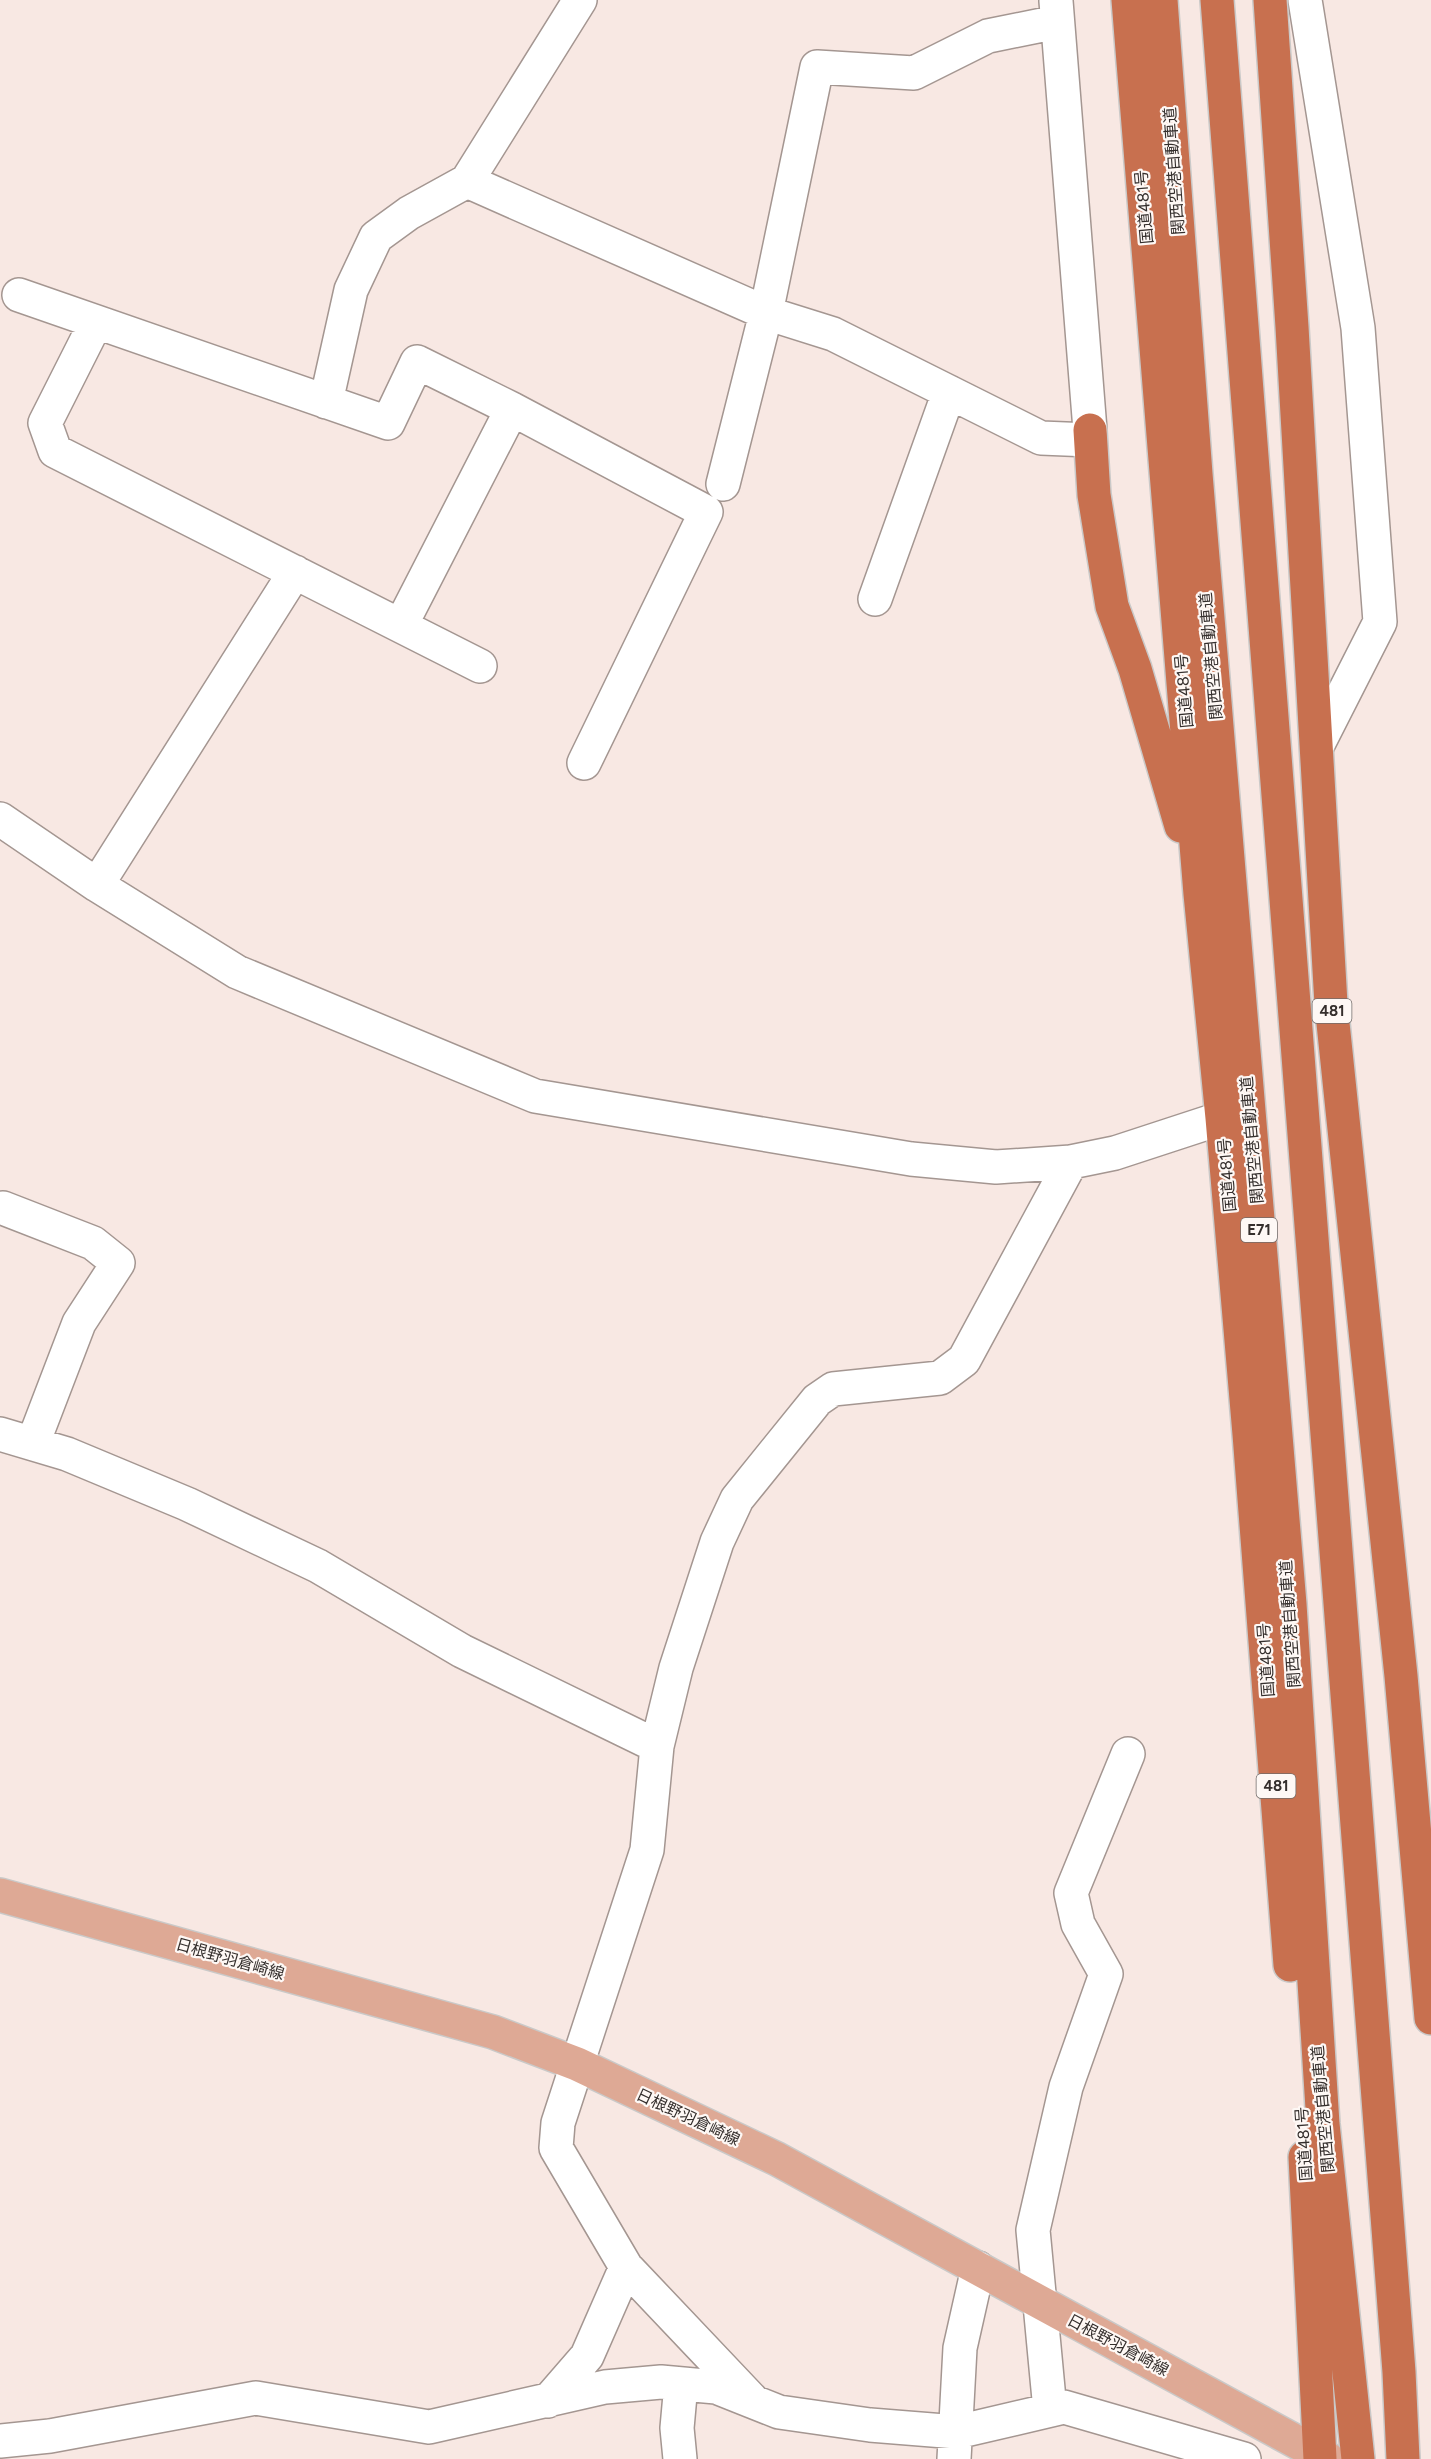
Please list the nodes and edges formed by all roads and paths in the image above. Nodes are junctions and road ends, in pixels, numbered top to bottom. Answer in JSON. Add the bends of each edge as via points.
{"nodes":[{"id":1,"x":580,"y":0,"type":"edge"},
{"id":2,"x":1128,"y":0,"type":"edge"},
{"id":3,"x":1161,"y":0,"type":"edge"},
{"id":4,"x":1217,"y":0,"type":"edge"},
{"id":5,"x":1270,"y":0,"type":"edge"},
{"id":6,"x":1305,"y":0,"type":"edge"},
{"id":7,"x":1056,"y":11,"type":"edge"},
{"id":8,"x":467,"y":182,"type":"junction"},
{"id":9,"x":19,"y":295,"type":"dead end"},
{"id":10,"x":766,"y":313,"type":"junction"},
{"id":11,"x":96,"y":322,"type":"junction"},
{"id":12,"x":949,"y":392,"type":"junction"},
{"id":13,"x":326,"y":402,"type":"junction"},
{"id":14,"x":512,"y":409,"type":"junction"},
{"id":15,"x":1090,"y":435,"type":"junction"},
{"id":16,"x":723,"y":484,"type":"dead end"},
{"id":17,"x":295,"y":572,"type":"junction"},
{"id":18,"x":875,"y":599,"type":"dead end"},
{"id":19,"x":401,"y":625,"type":"junction"},
{"id":20,"x":480,"y":666,"type":"dead end"},
{"id":21,"x":1317,"y":746,"type":"junction"},
{"id":22,"x":584,"y":763,"type":"dead end"},
{"id":23,"x":0,"y":819,"type":"edge"},
{"id":24,"x":97,"y":885,"type":"junction"},
{"id":25,"x":1200,"y":894,"type":"junction"},
{"id":26,"x":1222,"y":1118,"type":"junction"},
{"id":27,"x":1071,"y":1162,"type":"junction"},
{"id":28,"x":3,"y":1208,"type":"dead end"},
{"id":29,"x":0,"y":1434,"type":"edge"},
{"id":30,"x":33,"y":1443,"type":"junction"},
{"id":31,"x":657,"y":1746,"type":"junction"},
{"id":32,"x":1128,"y":1754,"type":"dead end"},
{"id":33,"x":0,"y":1895,"type":"edge"},
{"id":34,"x":1431,"y":2018,"type":"edge"},
{"id":35,"x":578,"y":2064,"type":"junction"},
{"id":36,"x":626,"y":2267,"type":"junction"},
{"id":37,"x":978,"y":2268,"type":"junction"},
{"id":38,"x":1040,"y":2302,"type":"junction"},
{"id":39,"x":681,"y":2384,"type":"junction"},
{"id":40,"x":548,"y":2400,"type":"junction"},
{"id":41,"x":754,"y":2402,"type":"junction"},
{"id":42,"x":1050,"y":2410,"type":"junction"},
{"id":43,"x":0,"y":2441,"type":"edge"},
{"id":44,"x":956,"y":2446,"type":"edge"},
{"id":45,"x":1323,"y":2458,"type":"edge"},
{"id":46,"x":680,"y":2459,"type":"edge"},
{"id":47,"x":1244,"y":2459,"type":"edge"},
{"id":48,"x":1358,"y":2459,"type":"edge"},
{"id":49,"x":1403,"y":2459,"type":"edge"}],
"edges":[{"from":1,"to":8,"type":"street"},
{"from":2,"to":25,"type":"highway","name":"国道481号","number":"481"},
{"from":3,"to":48,"type":"highway","name":"関西空港自動車道","number":"E71","via":[[1197,486],[1290,1604],[1323,2124]]},
{"from":4,"to":49,"type":"highway","via":[[1396,2324]]},
{"from":5,"to":21,"type":"highway","number":"481"},
{"from":6,"to":21,"type":"street","via":[[1358,328],[1380,622]]},
{"from":7,"to":10,"type":"street","via":[[988,36],[914,72],[818,67]]},
{"from":7,"to":15,"type":"street"},
{"from":8,"to":10,"type":"street"},
{"from":8,"to":13,"type":"street","via":[[409,213],[376,237],[351,290]]},
{"from":9,"to":11,"type":"street"},
{"from":10,"to":12,"type":"street","via":[[833,334]]},
{"from":10,"to":16,"type":"street"},
{"from":11,"to":13,"type":"street"},
{"from":11,"to":17,"type":"street","via":[[45,423],[55,451]]},
{"from":12,"to":15,"type":"street","via":[[1041,438]]},
{"from":12,"to":18,"type":"street"},
{"from":13,"to":14,"type":"street","via":[[388,423],[417,362]]},
{"from":14,"to":19,"type":"street"},
{"from":14,"to":22,"type":"street","via":[[706,512]]},
{"from":15,"to":25,"type":"highway","number":"481","via":[[1094,495],[1112,606],[1135,669]]},
{"from":17,"to":19,"type":"street"},
{"from":17,"to":24,"type":"street"},
{"from":19,"to":20,"type":"street"},
{"from":21,"to":34,"type":"highway","number":"481","via":[[1331,1004],[1401,1676]]},
{"from":23,"to":24,"type":"street"},
{"from":24,"to":27,"type":"street","via":[[237,972],[535,1096],[911,1159],[996,1167]]},
{"from":25,"to":26,"type":"highway","name":"国道481号","number":"481"},
{"from":26,"to":27,"type":"street"},
{"from":26,"to":45,"type":"highway","name":"国道481号","number":"481","via":[[1306,2165]]},
{"from":27,"to":31,"type":"street","via":[[964,1360],[940,1378],[833,1389],[817,1400],[737,1499],[717,1542],[682,1647]]},
{"from":28,"to":30,"type":"street","via":[[93,1243],[118,1263],[79,1323]]},
{"from":29,"to":30,"type":"street"},
{"from":30,"to":31,"type":"street","via":[[187,1504],[318,1566],[462,1651]]},
{"from":31,"to":35,"type":"street","via":[[647,1850]]},
{"from":32,"to":38,"type":"street","via":[[1071,1893],[1078,1924],[1106,1974],[1066,2087],[1033,2230]]},
{"from":33,"to":35,"type":"main road","name":"日根野羽倉崎線","via":[[493,2032]]},
{"from":35,"to":36,"type":"street","via":[[558,2123],[556,2148]]},
{"from":35,"to":37,"type":"main road","name":"日根野羽倉崎線","via":[[777,2159]]},
{"from":36,"to":40,"type":"street","via":[[587,2356]]},
{"from":36,"to":41,"type":"street"},
{"from":37,"to":38,"type":"main road","name":"日根野羽倉崎線"},
{"from":37,"to":44,"type":"street","via":[[960,2348]]},
{"from":38,"to":42,"type":"street"},
{"from":38,"to":45,"type":"main road","name":"日根野羽倉崎線"},
{"from":39,"to":40,"type":"street","via":[[604,2387]]},
{"from":39,"to":41,"type":"street","via":[[716,2387]]},
{"from":39,"to":46,"type":"street","via":[[677,2428]]},
{"from":40,"to":43,"type":"street","via":[[429,2427],[256,2398],[50,2436]]},
{"from":41,"to":44,"type":"street","via":[[779,2412],[870,2425]]},
{"from":42,"to":44,"type":"street"},
{"from":42,"to":47,"type":"street","via":[[1064,2407]]}]}
